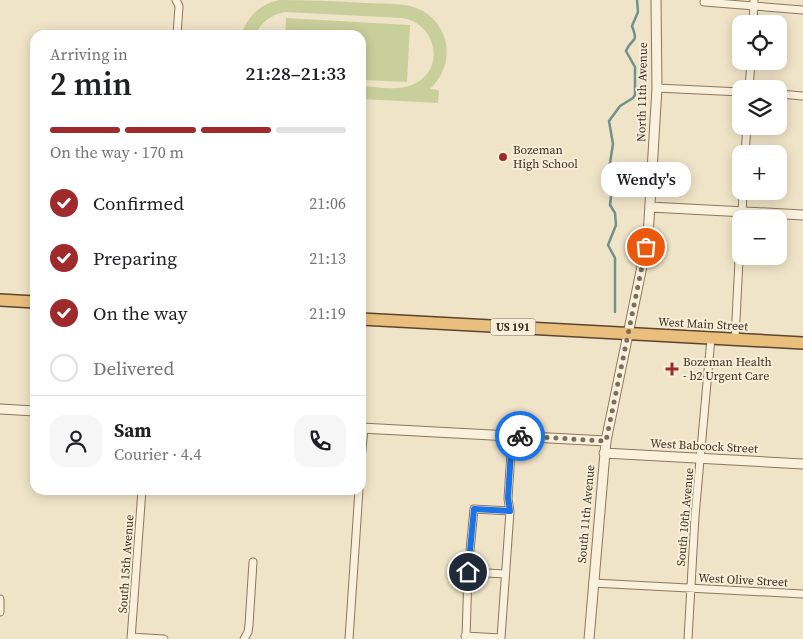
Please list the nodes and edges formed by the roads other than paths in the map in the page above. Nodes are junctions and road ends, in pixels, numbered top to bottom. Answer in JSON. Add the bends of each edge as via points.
{"nodes":[{"id":1,"x":656,"y":0,"type":"edge"},
{"id":2,"x":179,"y":2,"type":"edge"},
{"id":3,"x":704,"y":2,"type":"dead end"},
{"id":4,"x":754,"y":3,"type":"edge"},
{"id":5,"x":803,"y":10,"type":"edge"},
{"id":6,"x":177,"y":30,"type":"edge"},
{"id":7,"x":657,"y":88,"type":"junction"},
{"id":8,"x":732,"y":92,"type":"edge"},
{"id":9,"x":787,"y":95,"type":"edge"},
{"id":10,"x":803,"y":96,"type":"edge"},
{"id":11,"x":650,"y":207,"type":"junction"},
{"id":12,"x":803,"y":215,"type":"edge"},
{"id":13,"x":732,"y":216,"type":"edge"},
{"id":14,"x":787,"y":216,"type":"edge"},
{"id":15,"x":739,"y":265,"type":"edge"},
{"id":16,"x":0,"y":300,"type":"edge"},
{"id":17,"x":30,"y":302,"type":"edge"},
{"id":18,"x":366,"y":319,"type":"edge"},
{"id":19,"x":628,"y":333,"type":"junction"},
{"id":20,"x":711,"y":338,"type":"junction"},
{"id":21,"x":735,"y":339,"type":"junction"},
{"id":22,"x":803,"y":343,"type":"edge"},
{"id":23,"x":0,"y":409,"type":"edge"},
{"id":24,"x":30,"y":411,"type":"edge"},
{"id":25,"x":366,"y":428,"type":"edge"},
{"id":26,"x":512,"y":436,"type":"junction"},
{"id":27,"x":606,"y":441,"type":"junction"},
{"id":28,"x":604,"y":453,"type":"junction"},
{"id":29,"x":701,"y":458,"type":"junction"},
{"id":30,"x":803,"y":464,"type":"edge"},
{"id":31,"x":142,"y":495,"type":"edge"},
{"id":32,"x":359,"y":495,"type":"edge"},
{"id":33,"x":510,"y":511,"type":"junction"},
{"id":34,"x":253,"y":562,"type":"dead end"},
{"id":35,"x":468,"y":572,"type":"junction"},
{"id":36,"x":505,"y":574,"type":"junction"},
{"id":37,"x":593,"y":583,"type":"junction"},
{"id":38,"x":691,"y":588,"type":"junction"},
{"id":39,"x":803,"y":594,"type":"edge"},
{"id":40,"x":0,"y":598,"type":"edge"},
{"id":41,"x":0,"y":612,"type":"edge"},
{"id":42,"x":465,"y":637,"type":"edge"},
{"id":43,"x":131,"y":638,"type":"edge"},
{"id":44,"x":164,"y":639,"type":"edge"},
{"id":45,"x":244,"y":639,"type":"edge"},
{"id":46,"x":349,"y":639,"type":"edge"},
{"id":47,"x":589,"y":639,"type":"edge"},
{"id":48,"x":688,"y":639,"type":"edge"}],
"edges":[{"from":1,"to":7,"type":"street","name":"North 11th Avenue"},
{"from":2,"to":6,"type":"street"},
{"from":3,"to":4,"type":"street"},
{"from":4,"to":5,"type":"street"},
{"from":7,"to":8,"type":"street"},
{"from":7,"to":11,"type":"street","name":"North 11th Avenue"},
{"from":9,"to":10,"type":"street"},
{"from":11,"to":13,"type":"street"},
{"from":11,"to":19,"type":"street","name":"North 11th Avenue","via":[[645,258]]},
{"from":12,"to":14,"type":"street"},
{"from":15,"to":21,"type":"street"},
{"from":16,"to":17,"type":"highway"},
{"from":18,"to":19,"type":"highway","name":"West Main Street","number":"US 191"},
{"from":19,"to":20,"type":"highway","name":"West Main Street","number":"US 191"},
{"from":19,"to":27,"type":"street","name":"South 11th Avenue"},
{"from":20,"to":21,"type":"highway","name":"West Main Street","number":"US 191"},
{"from":20,"to":29,"type":"street","name":"South 10th Avenue"},
{"from":21,"to":22,"type":"highway","name":"West Main Street","number":"US 191"},
{"from":23,"to":24,"type":"street"},
{"from":25,"to":26,"type":"street"},
{"from":26,"to":27,"type":"street"},
{"from":26,"to":33,"type":"street"},
{"from":27,"to":28,"type":"street","name":"South 11th Avenue"},
{"from":28,"to":29,"type":"street","name":"West Babcock Street"},
{"from":28,"to":37,"type":"street","name":"South 11th Avenue"},
{"from":29,"to":30,"type":"street","name":"West Babcock Street"},
{"from":29,"to":38,"type":"street","name":"South 10th Avenue"},
{"from":31,"to":43,"type":"street","name":"South 15th Avenue"},
{"from":32,"to":46,"type":"street"},
{"from":33,"to":35,"type":"street","via":[[474,509]]},
{"from":33,"to":36,"type":"street"},
{"from":34,"to":45,"type":"street","via":[[249,625]]},
{"from":35,"to":36,"type":"street"},
{"from":35,"to":42,"type":"street"},
{"from":36,"to":42,"type":"street","via":[[501,638]]},
{"from":37,"to":38,"type":"street","name":"West Olive Street"},
{"from":37,"to":47,"type":"street","name":"South 11th Avenue"},
{"from":38,"to":39,"type":"street","name":"West Olive Street"},
{"from":38,"to":48,"type":"street","name":"South 10th Avenue"},
{"from":40,"to":41,"type":"street"},
{"from":43,"to":44,"type":"street"}]}
